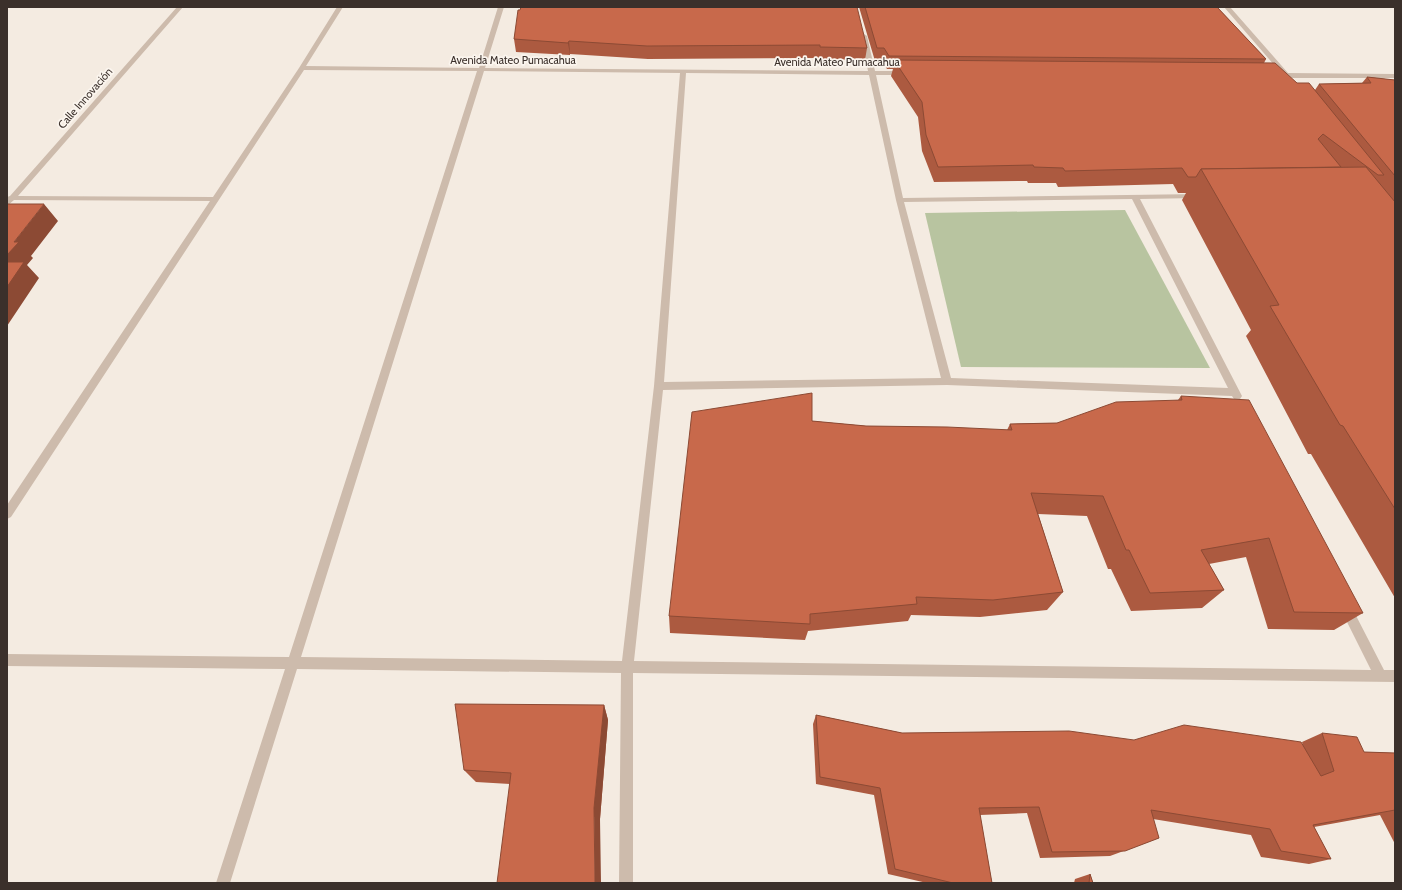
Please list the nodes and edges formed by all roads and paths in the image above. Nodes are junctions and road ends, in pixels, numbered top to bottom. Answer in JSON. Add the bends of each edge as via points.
{"nodes":[{"id":1,"x":180,"y":7,"type":"edge"},
{"id":2,"x":340,"y":7,"type":"edge"},
{"id":3,"x":501,"y":7,"type":"edge"},
{"id":4,"x":1227,"y":7,"type":"edge"},
{"id":5,"x":862,"y":29,"type":"edge"},
{"id":6,"x":302,"y":68,"type":"junction"},
{"id":7,"x":480,"y":69,"type":"junction"},
{"id":8,"x":683,"y":71,"type":"junction"},
{"id":9,"x":873,"y":72,"type":"junction"},
{"id":10,"x":913,"y":73,"type":"edge"},
{"id":11,"x":1271,"y":75,"type":"edge"},
{"id":12,"x":1287,"y":76,"type":"junction"},
{"id":13,"x":1395,"y":76,"type":"edge"},
{"id":14,"x":1292,"y":82,"type":"edge"},
{"id":15,"x":1206,"y":196,"type":"edge"},
{"id":16,"x":1135,"y":197,"type":"junction"},
{"id":17,"x":216,"y":199,"type":"junction"},
{"id":18,"x":9,"y":200,"type":"edge"},
{"id":19,"x":900,"y":200,"type":"junction"},
{"id":20,"x":947,"y":381,"type":"junction"},
{"id":21,"x":659,"y":386,"type":"junction"},
{"id":22,"x":1235,"y":392,"type":"junction"},
{"id":23,"x":1242,"y":407,"type":"edge"},
{"id":24,"x":7,"y":514,"type":"edge"},
{"id":25,"x":1340,"y":598,"type":"edge"},
{"id":26,"x":7,"y":660,"type":"edge"},
{"id":27,"x":293,"y":664,"type":"junction"},
{"id":28,"x":627,"y":667,"type":"junction"},
{"id":29,"x":1380,"y":676,"type":"junction"},
{"id":30,"x":1395,"y":676,"type":"edge"},
{"id":31,"x":223,"y":883,"type":"edge"},
{"id":32,"x":626,"y":883,"type":"edge"}],
"edges":[{"from":1,"to":18,"type":"street","name":"Calle Innovación"},
{"from":2,"to":6,"type":"street"},
{"from":3,"to":7,"type":"street"},
{"from":4,"to":12,"type":"street"},
{"from":5,"to":9,"type":"street"},
{"from":6,"to":7,"type":"street","name":"Avenida Mateo Pumacahua"},
{"from":6,"to":17,"type":"street"},
{"from":7,"to":8,"type":"street","name":"Avenida Mateo Pumacahua"},
{"from":7,"to":27,"type":"street"},
{"from":8,"to":9,"type":"street","name":"Avenida Mateo Pumacahua"},
{"from":8,"to":21,"type":"street"},
{"from":9,"to":10,"type":"street","name":"Avenida Mateo Pumacahua"},
{"from":9,"to":19,"type":"street"},
{"from":11,"to":12,"type":"street"},
{"from":12,"to":13,"type":"street"},
{"from":12,"to":14,"type":"street"},
{"from":15,"to":16,"type":"street"},
{"from":16,"to":19,"type":"street"},
{"from":16,"to":22,"type":"street"},
{"from":17,"to":18,"type":"street"},
{"from":17,"to":24,"type":"street"},
{"from":19,"to":20,"type":"street"},
{"from":20,"to":21,"type":"street"},
{"from":20,"to":22,"type":"street"},
{"from":21,"to":28,"type":"street"},
{"from":22,"to":23,"type":"street"},
{"from":25,"to":29,"type":"street"},
{"from":26,"to":27,"type":"street"},
{"from":27,"to":28,"type":"street"},
{"from":27,"to":31,"type":"street"},
{"from":28,"to":29,"type":"street"},
{"from":28,"to":32,"type":"street"},
{"from":29,"to":30,"type":"street"}]}
